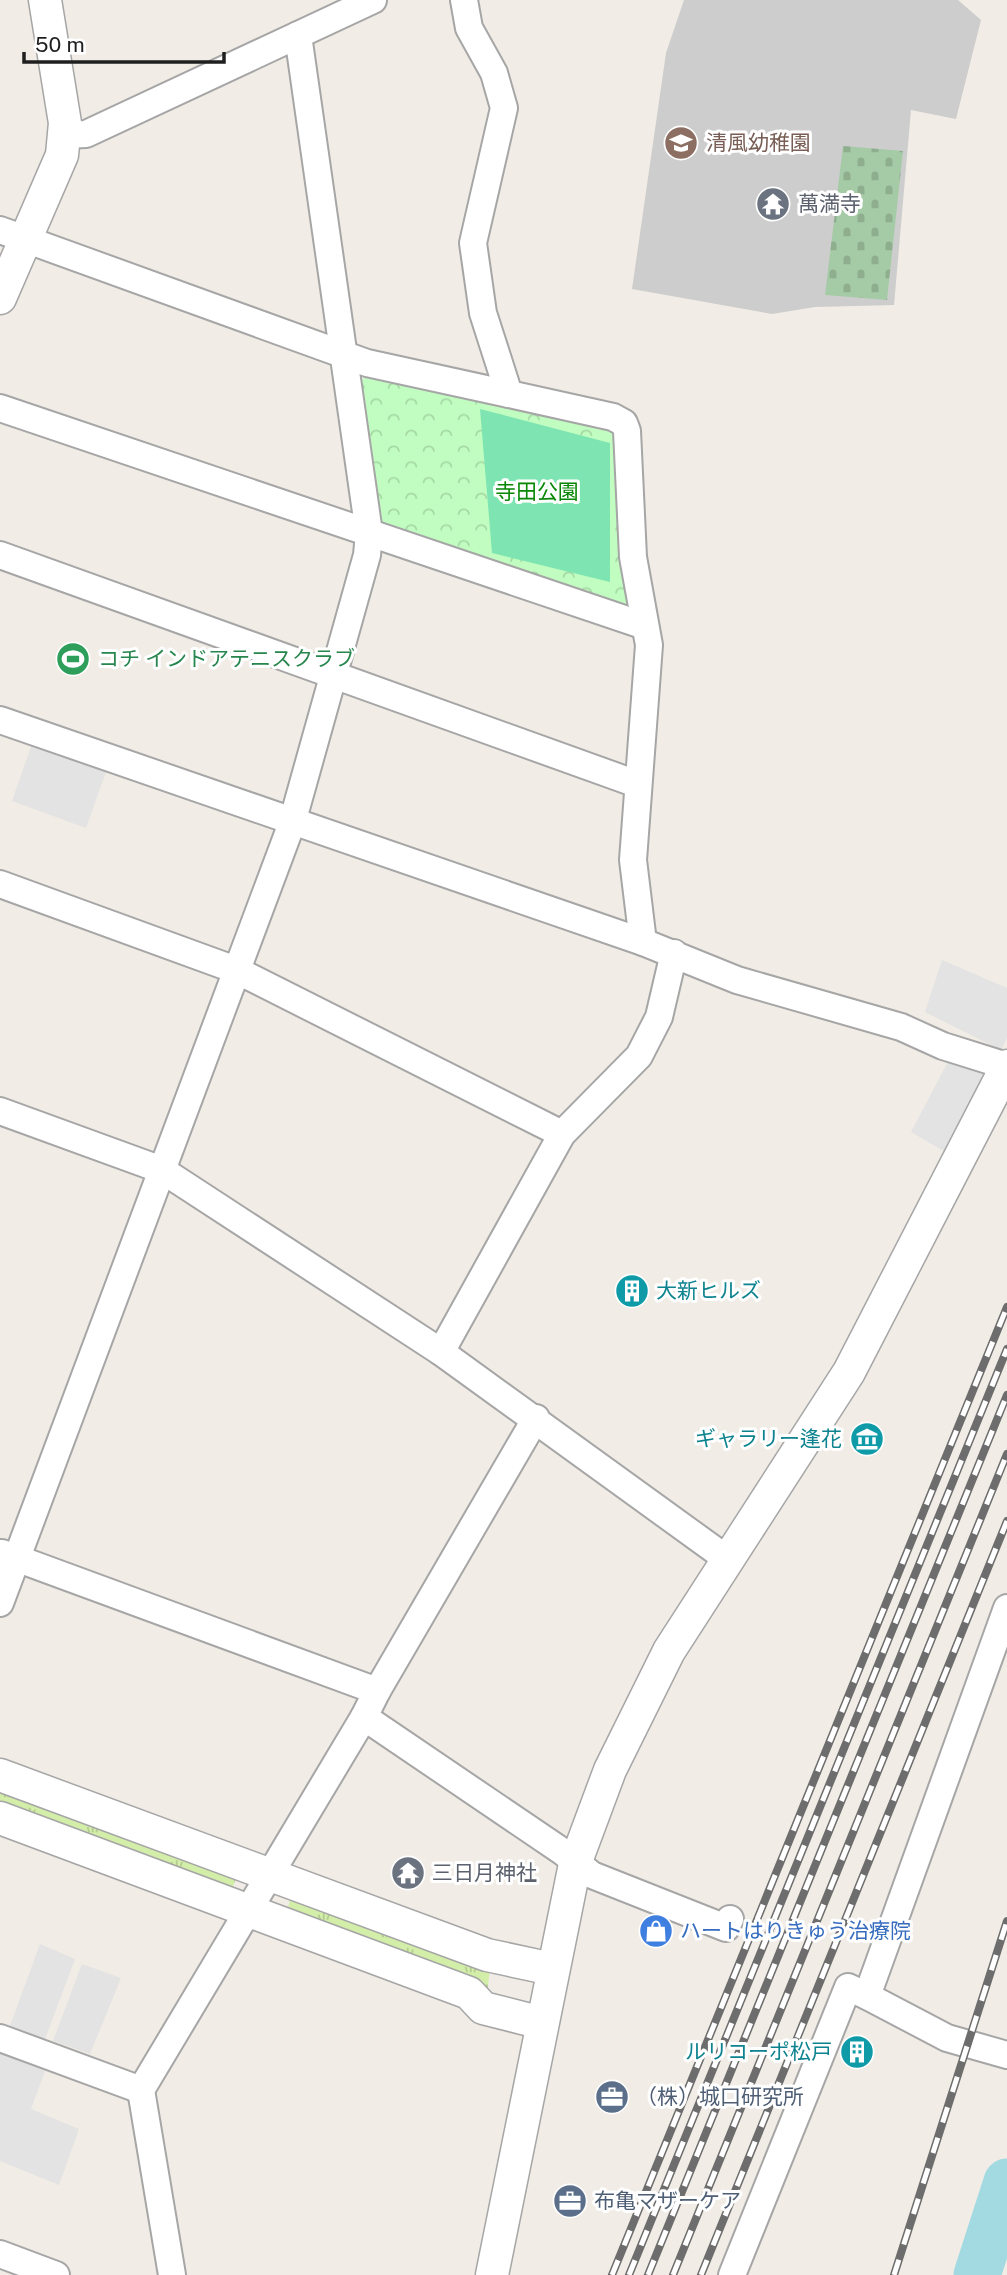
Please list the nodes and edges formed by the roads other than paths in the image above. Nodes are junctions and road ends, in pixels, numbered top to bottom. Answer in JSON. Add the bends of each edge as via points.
{"nodes":[{"id":1,"x":45,"y":0,"type":"edge"},
{"id":2,"x":373,"y":0,"type":"edge"},
{"id":3,"x":464,"y":0,"type":"edge"},
{"id":4,"x":298,"y":35,"type":"junction"},
{"id":5,"x":65,"y":135,"type":"junction"},
{"id":6,"x":13,"y":234,"type":"edge"},
{"id":7,"x":0,"y":298,"type":"edge"},
{"id":8,"x":342,"y":351,"type":"junction"},
{"id":9,"x":509,"y":394,"type":"junction"},
{"id":10,"x":0,"y":408,"type":"edge"},
{"id":11,"x":369,"y":533,"type":"junction"},
{"id":12,"x":0,"y":555,"type":"edge"},
{"id":13,"x":645,"y":626,"type":"junction"},
{"id":14,"x":335,"y":674,"type":"junction"},
{"id":15,"x":0,"y":720,"type":"edge"},
{"id":16,"x":637,"y":784,"type":"junction"},
{"id":17,"x":292,"y":823,"type":"junction"},
{"id":18,"x":0,"y":884,"type":"edge"},
{"id":19,"x":643,"y":942,"type":"junction"},
{"id":20,"x":674,"y":953,"type":"junction"},
{"id":21,"x":236,"y":970,"type":"junction"},
{"id":22,"x":1007,"y":1066,"type":"edge"},
{"id":23,"x":0,"y":1111,"type":"edge"},
{"id":24,"x":562,"y":1134,"type":"junction"},
{"id":25,"x":162,"y":1170,"type":"junction"},
{"id":26,"x":441,"y":1352,"type":"junction"},
{"id":27,"x":536,"y":1418,"type":"junction"},
{"id":28,"x":8,"y":1556,"type":"edge"},
{"id":29,"x":727,"y":1559,"type":"junction"},
{"id":30,"x":0,"y":1603,"type":"edge"},
{"id":31,"x":1007,"y":1608,"type":"edge"},
{"id":32,"x":377,"y":1691,"type":"junction"},
{"id":33,"x":364,"y":1717,"type":"junction"},
{"id":34,"x":0,"y":1775,"type":"edge"},
{"id":35,"x":0,"y":1818,"type":"edge"},
{"id":36,"x":575,"y":1864,"type":"junction"},
{"id":37,"x":268,"y":1875,"type":"junction"},
{"id":38,"x":246,"y":1910,"type":"junction"},
{"id":39,"x":730,"y":1919,"type":"dead end"},
{"id":40,"x":552,"y":1969,"type":"junction"},
{"id":41,"x":867,"y":1996,"type":"junction"},
{"id":42,"x":542,"y":2023,"type":"junction"},
{"id":43,"x":0,"y":2038,"type":"edge"},
{"id":44,"x":1007,"y":2055,"type":"edge"},
{"id":45,"x":141,"y":2090,"type":"junction"},
{"id":46,"x":0,"y":2254,"type":"edge"},
{"id":47,"x":56,"y":2275,"type":"edge"},
{"id":48,"x":172,"y":2275,"type":"edge"},
{"id":49,"x":492,"y":2275,"type":"edge"},
{"id":50,"x":732,"y":2275,"type":"edge"}],
"edges":[{"from":1,"to":5,"type":"street"},
{"from":2,"to":4,"type":"street"},
{"from":3,"to":9,"type":"street","via":[[469,28],[494,73],[503,108],[473,243],[483,313]]},
{"from":4,"to":5,"type":"street","via":[[86,134]]},
{"from":4,"to":8,"type":"street"},
{"from":5,"to":6,"type":"street","via":[[62,155]]},
{"from":6,"to":7,"type":"street"},
{"from":6,"to":8,"type":"street"},
{"from":8,"to":9,"type":"street","via":[[367,363]]},
{"from":8,"to":11,"type":"street"},
{"from":9,"to":13,"type":"street","via":[[624,423],[633,557]]},
{"from":10,"to":11,"type":"street"},
{"from":11,"to":13,"type":"street"},
{"from":11,"to":14,"type":"street"},
{"from":12,"to":14,"type":"street"},
{"from":13,"to":16,"type":"street","via":[[649,645]]},
{"from":14,"to":16,"type":"street"},
{"from":14,"to":17,"type":"street"},
{"from":15,"to":17,"type":"street"},
{"from":16,"to":19,"type":"street","via":[[633,860]]},
{"from":17,"to":19,"type":"street"},
{"from":17,"to":21,"type":"street"},
{"from":18,"to":21,"type":"street"},
{"from":19,"to":20,"type":"street"},
{"from":20,"to":22,"type":"street","via":[[737,980],[889,1024]]},
{"from":20,"to":24,"type":"street","via":[[659,1017],[639,1056]]},
{"from":21,"to":24,"type":"street"},
{"from":21,"to":25,"type":"street"},
{"from":22,"to":29,"type":"street","via":[[849,1372],[792,1466]]},
{"from":23,"to":25,"type":"street"},
{"from":24,"to":26,"type":"street"},
{"from":25,"to":26,"type":"street"},
{"from":25,"to":28,"type":"street"},
{"from":26,"to":27,"type":"street"},
{"from":27,"to":29,"type":"street"},
{"from":27,"to":32,"type":"street"},
{"from":28,"to":30,"type":"street"},
{"from":28,"to":32,"type":"street"},
{"from":29,"to":36,"type":"street","via":[[669,1651],[632,1723]]},
{"from":31,"to":41,"type":"street"},
{"from":32,"to":33,"type":"street"},
{"from":33,"to":36,"type":"street"},
{"from":33,"to":37,"type":"street"},
{"from":34,"to":37,"type":"street"},
{"from":35,"to":38,"type":"street"},
{"from":36,"to":39,"type":"street","via":[[726,1928]]},
{"from":36,"to":40,"type":"street"},
{"from":37,"to":38,"type":"street"},
{"from":37,"to":40,"type":"street","via":[[487,1955]]},
{"from":38,"to":42,"type":"street","via":[[469,1993],[483,2008]]},
{"from":38,"to":45,"type":"street"},
{"from":40,"to":42,"type":"street"},
{"from":41,"to":44,"type":"street","via":[[947,2038]]},
{"from":41,"to":50,"type":"street","via":[[848,1987]]},
{"from":42,"to":49,"type":"street"},
{"from":43,"to":45,"type":"street"},
{"from":45,"to":48,"type":"street"},
{"from":46,"to":47,"type":"street"}]}
